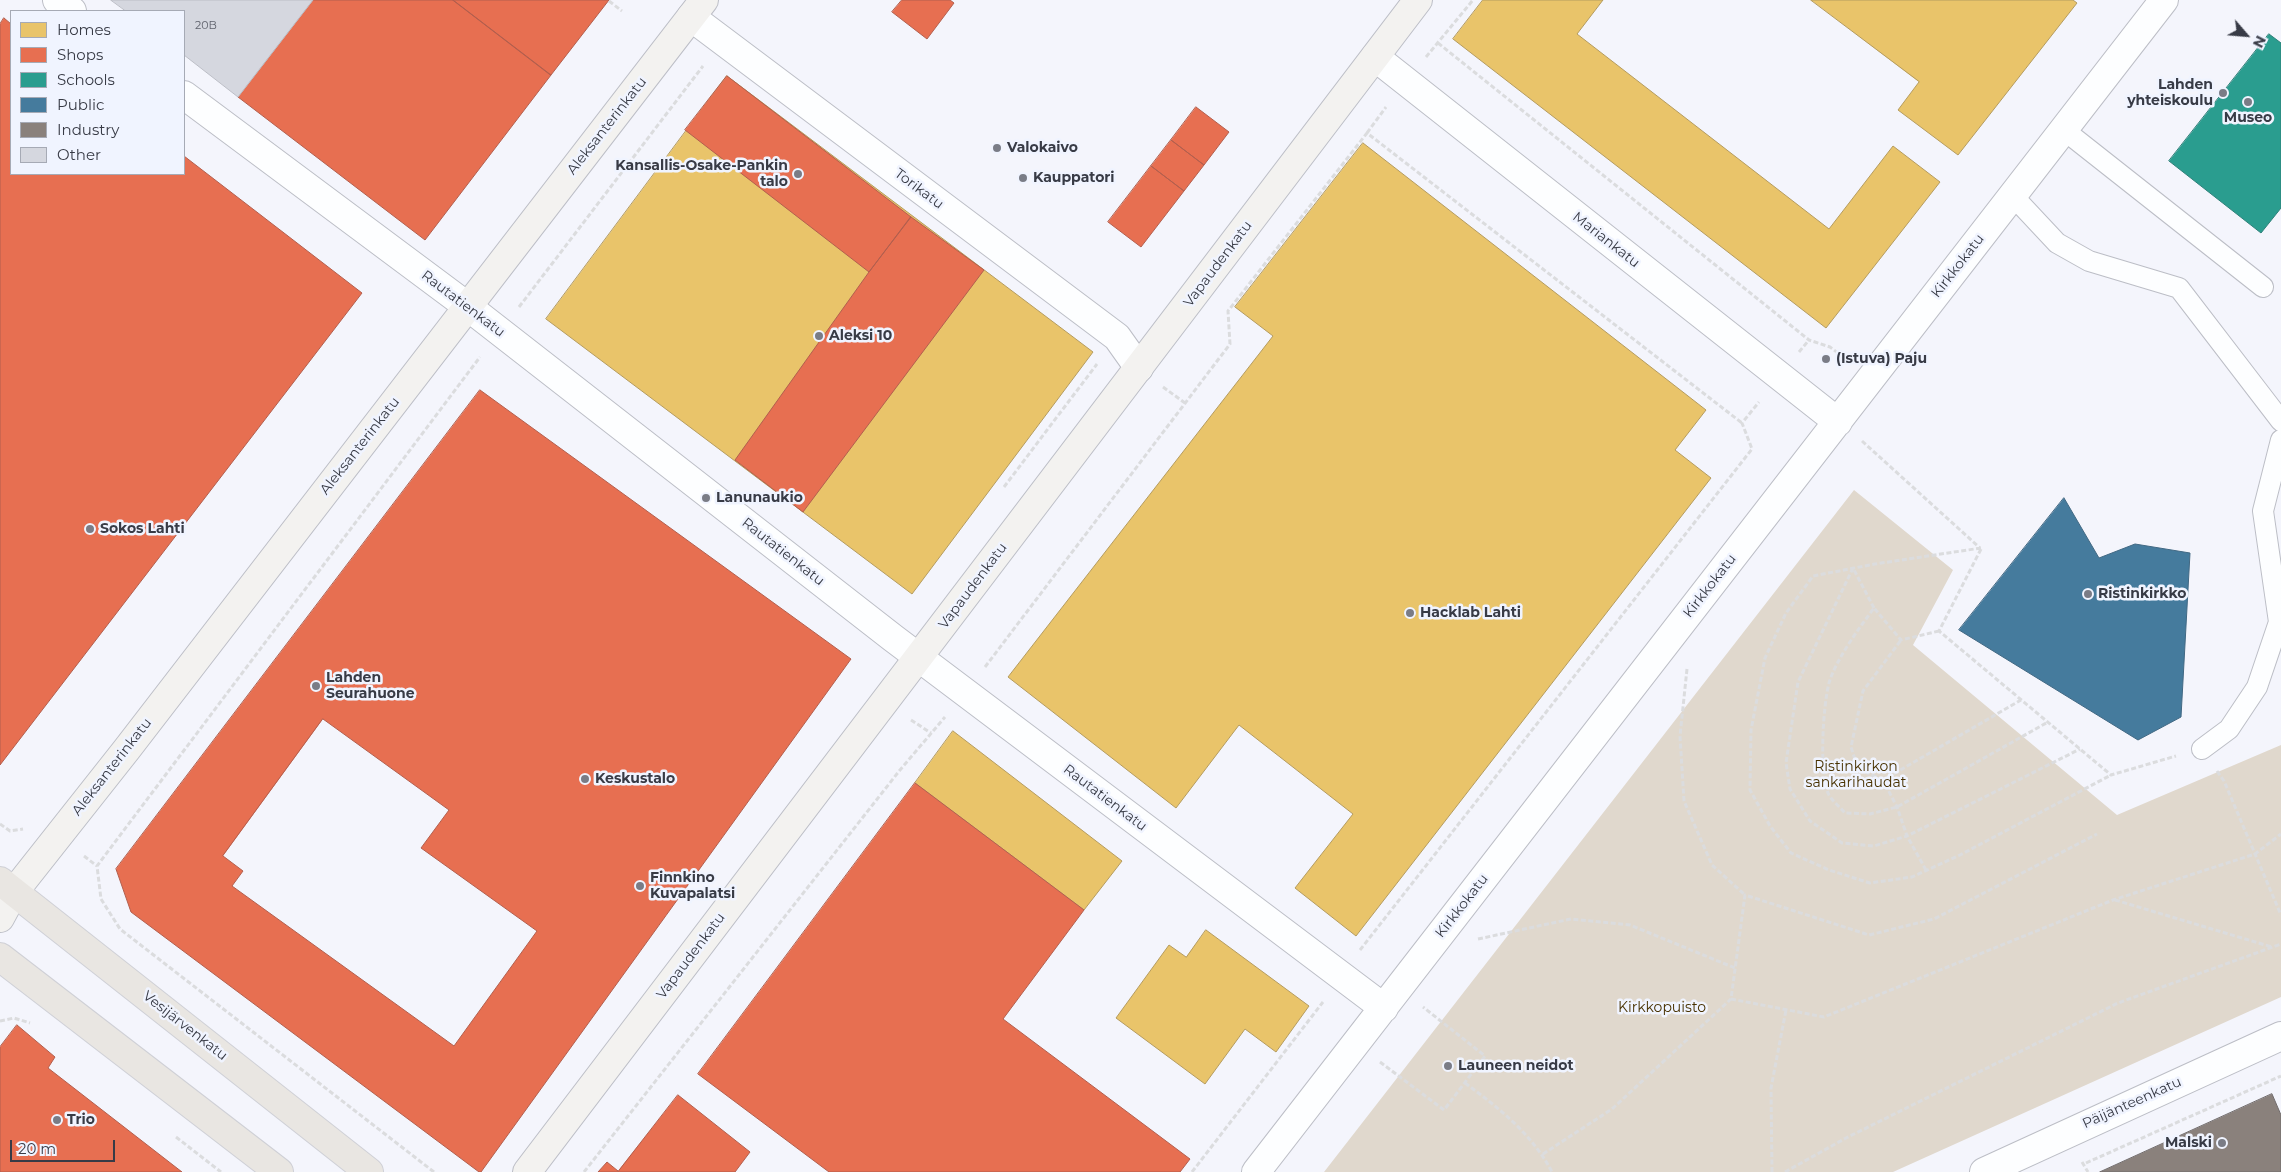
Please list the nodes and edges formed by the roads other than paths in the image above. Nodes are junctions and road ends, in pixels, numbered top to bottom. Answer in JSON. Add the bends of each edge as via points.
{"nodes":[{"id":1,"x":57,"y":0,"type":"edge"},
{"id":2,"x":1418,"y":0,"type":"edge"},
{"id":3,"x":2164,"y":0,"type":"edge"},
{"id":4,"x":697,"y":8,"type":"edge"},
{"id":5,"x":71,"y":10,"type":"edge"},
{"id":6,"x":1375,"y":57,"type":"junction"},
{"id":7,"x":185,"y":96,"type":"edge"},
{"id":8,"x":2064,"y":130,"type":"junction"},
{"id":9,"x":2013,"y":196,"type":"junction"},
{"id":10,"x":2263,"y":287,"type":"dead end"},
{"id":11,"x":468,"y":306,"type":"junction"},
{"id":12,"x":1138,"y":368,"type":"junction"},
{"id":13,"x":2281,"y":421,"type":"edge"},
{"id":14,"x":1847,"y":429,"type":"junction"},
{"id":15,"x":2281,"y":440,"type":"edge"},
{"id":16,"x":2276,"y":480,"type":"edge"},
{"id":17,"x":918,"y":657,"type":"junction"},
{"id":18,"x":2202,"y":749,"type":"road end"},
{"id":19,"x":5,"y":891,"type":"edge"},
{"id":20,"x":0,"y":918,"type":"edge"},
{"id":21,"x":0,"y":957,"type":"edge"},
{"id":22,"x":1384,"y":1008,"type":"junction"},
{"id":23,"x":2281,"y":1036,"type":"edge"},
{"id":24,"x":279,"y":1172,"type":"edge"},
{"id":25,"x":369,"y":1172,"type":"edge"},
{"id":26,"x":527,"y":1172,"type":"edge"},
{"id":27,"x":1256,"y":1172,"type":"edge"},
{"id":28,"x":1984,"y":1172,"type":"edge"}],
"edges":[{"from":1,"to":5,"type":"street"},
{"from":2,"to":6,"type":"main road","name":"Vapaudenkatu"},
{"from":3,"to":8,"type":"street","name":"Kirkkokatu"},
{"from":4,"to":11,"type":"main road","name":"Aleksanterinkatu"},
{"from":4,"to":12,"type":"street","name":"Torikatu","via":[[722,41],[1117,337]]},
{"from":6,"to":12,"type":"main road","name":"Vapaudenkatu"},
{"from":6,"to":14,"type":"street","name":"Mariankatu"},
{"from":7,"to":11,"type":"street","name":"Rautatienkatu"},
{"from":8,"to":9,"type":"street","name":"Kirkkokatu"},
{"from":8,"to":10,"type":"lane"},
{"from":9,"to":13,"type":"lane","via":[[2057,243],[2089,262],[2179,288]]},
{"from":9,"to":14,"type":"street","name":"Kirkkokatu","via":[[1871,379]]},
{"from":11,"to":17,"type":"street","name":"Rautatienkatu"},
{"from":11,"to":19,"type":"main road","name":"Aleksanterinkatu","via":[[133,741]]},
{"from":12,"to":17,"type":"main road","name":"Vapaudenkatu"},
{"from":14,"to":22,"type":"street","name":"Kirkkokatu"},
{"from":15,"to":16,"type":"lane"},
{"from":16,"to":18,"type":"lane","via":[[2263,510],[2279,622],[2258,687],[2229,730]]},
{"from":17,"to":22,"type":"street","name":"Rautatienkatu"},
{"from":17,"to":26,"type":"main road","name":"Vapaudenkatu"},
{"from":19,"to":20,"type":"main road","name":"Aleksanterinkatu"},
{"from":19,"to":25,"type":"main road","name":"Vesijärvenkatu"},
{"from":21,"to":24,"type":"main road"},
{"from":22,"to":27,"type":"street","name":"Kirkkokatu"},
{"from":23,"to":28,"type":"street","name":"Päijänteenkatu"}]}
